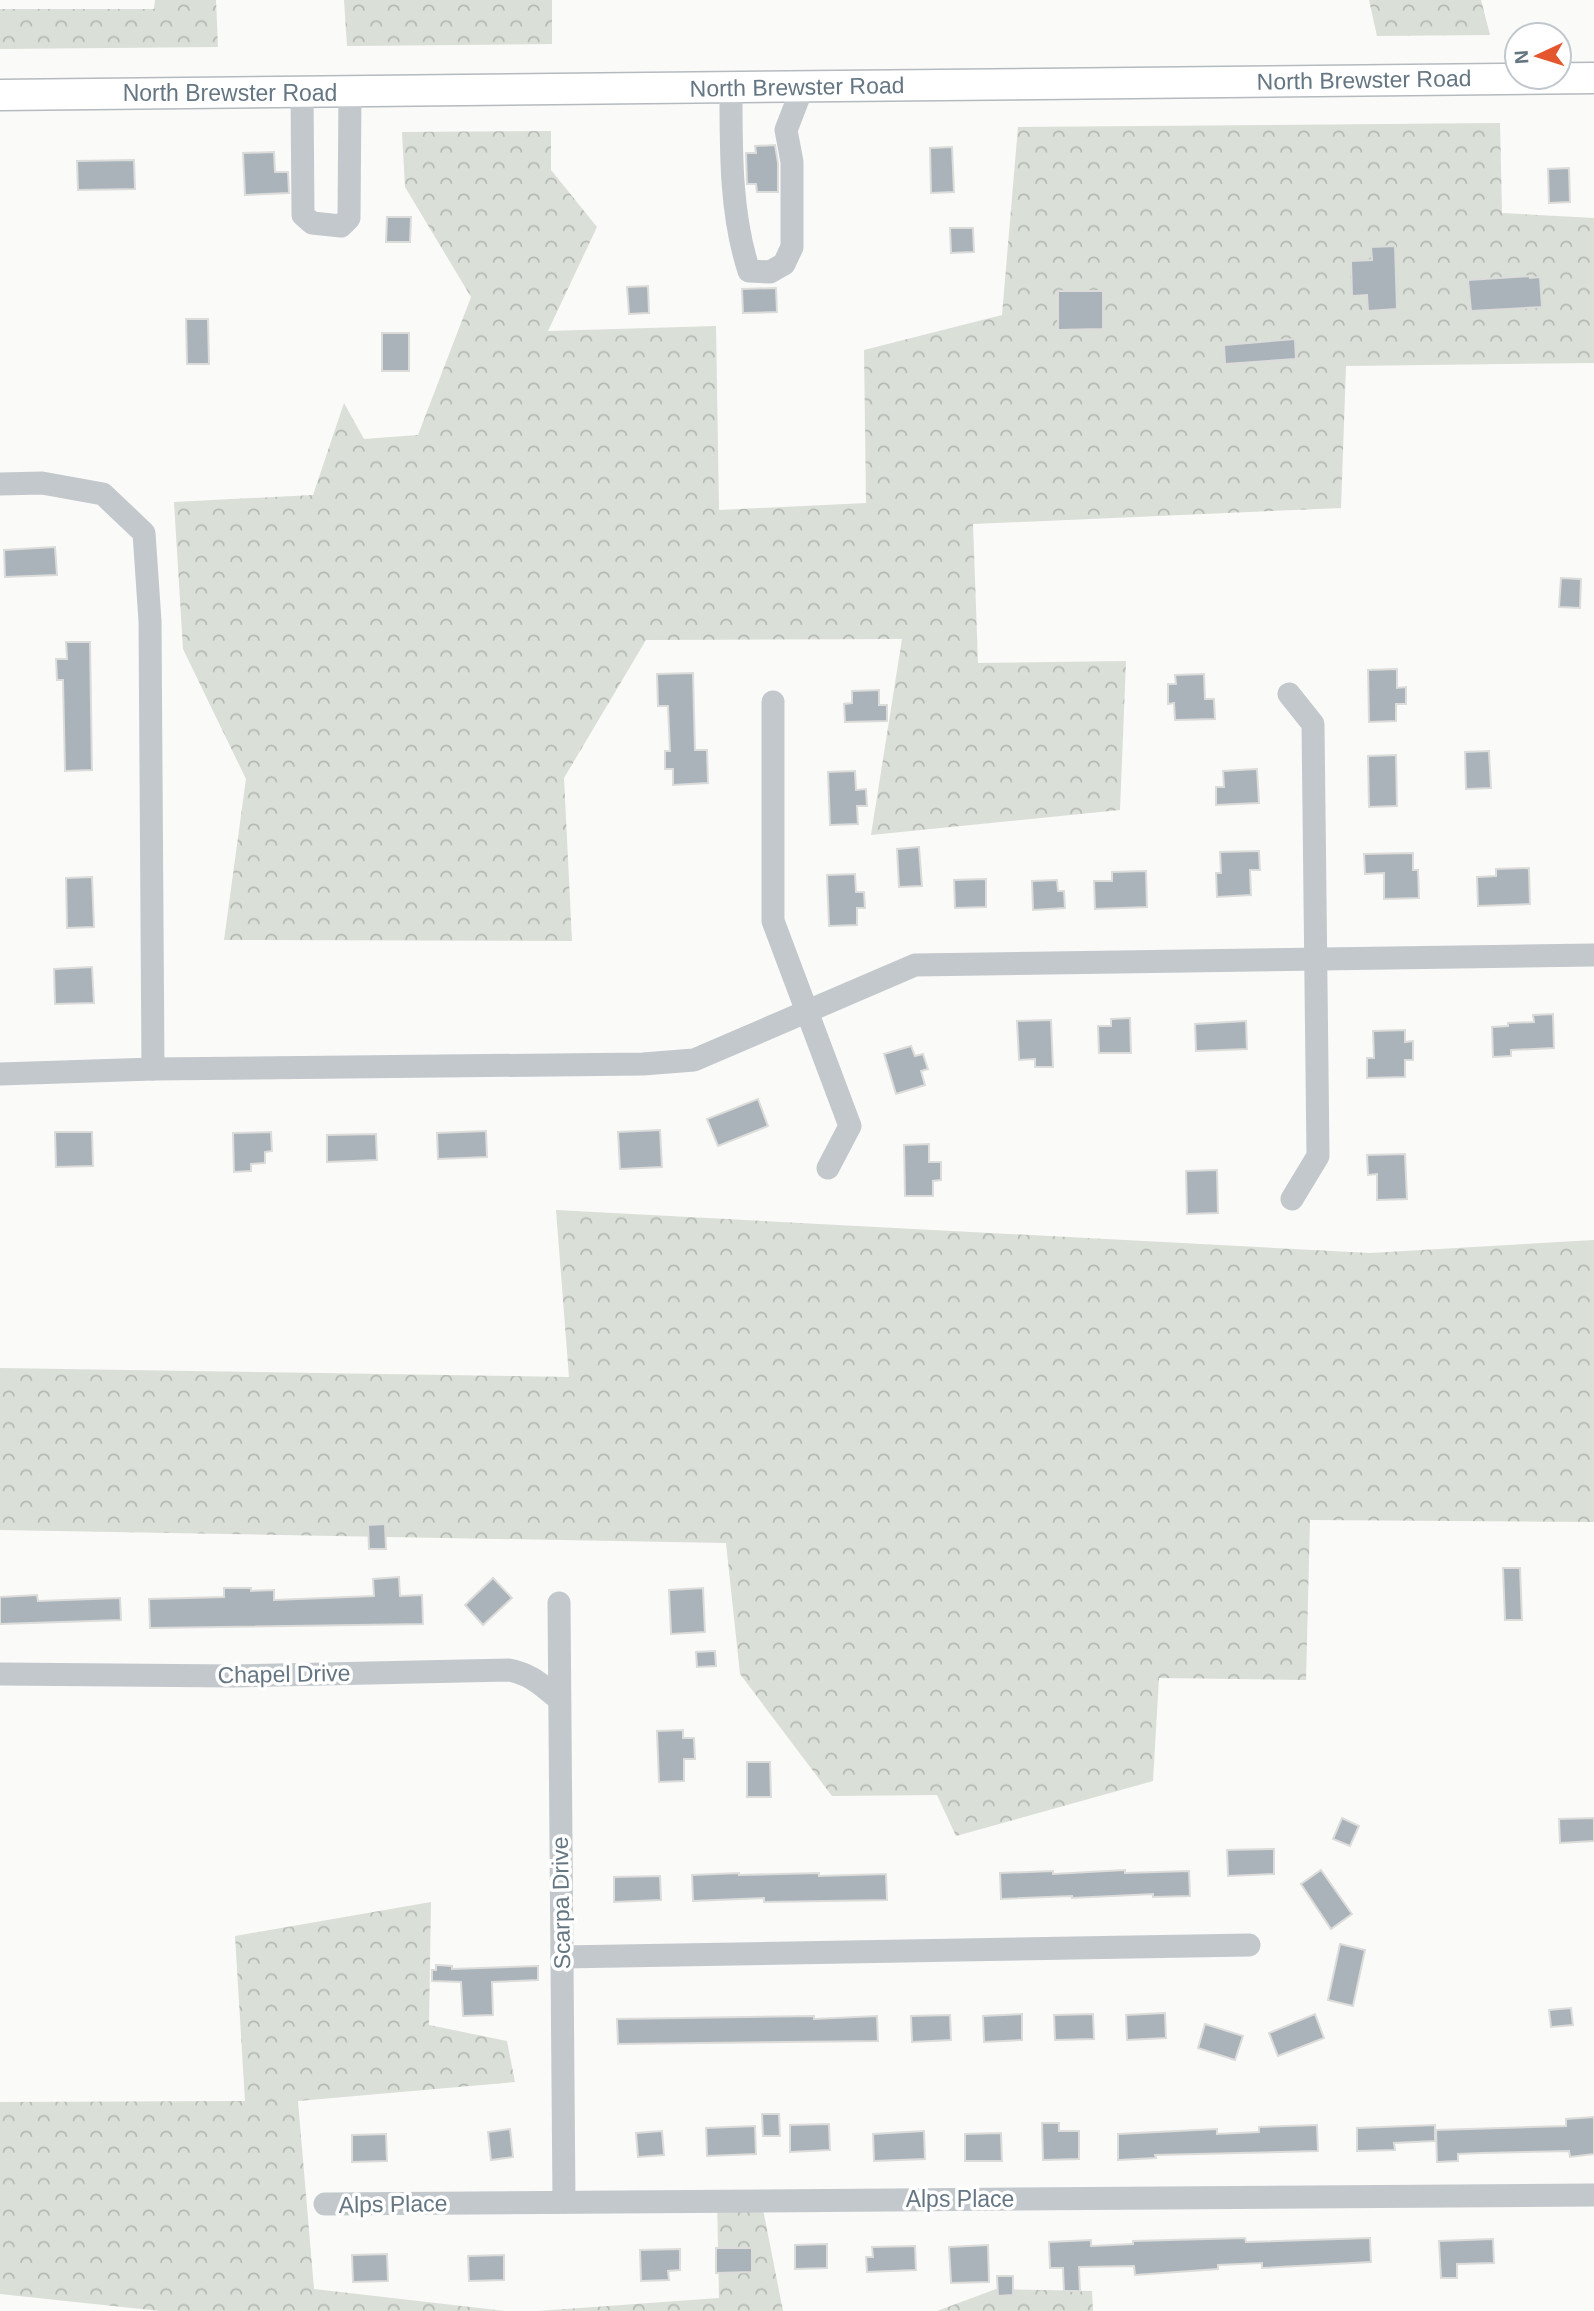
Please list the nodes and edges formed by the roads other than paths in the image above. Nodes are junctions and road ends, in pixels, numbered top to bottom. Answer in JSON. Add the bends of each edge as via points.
{"nodes":[{"id":1,"x":1594,"y":78,"type":"edge"},
{"id":2,"x":803,"y":86,"type":"junction"},
{"id":3,"x":731,"y":87,"type":"junction"},
{"id":4,"x":302,"y":92,"type":"junction"},
{"id":5,"x":351,"y":92,"type":"junction"},
{"id":6,"x":0,"y":95,"type":"edge"},
{"id":7,"x":0,"y":484,"type":"edge"},
{"id":8,"x":1289,"y":694,"type":"dead end"},
{"id":9,"x":773,"y":702,"type":"dead end"},
{"id":10,"x":1594,"y":954,"type":"edge"},
{"id":11,"x":1317,"y":959,"type":"junction"},
{"id":12,"x":807,"y":1011,"type":"junction"},
{"id":13,"x":153,"y":1069,"type":"junction"},
{"id":14,"x":0,"y":1074,"type":"edge"},
{"id":15,"x":828,"y":1168,"type":"dead end"},
{"id":16,"x":1292,"y":1199,"type":"dead end"},
{"id":17,"x":559,"y":1603,"type":"dead end"},
{"id":18,"x":0,"y":1674,"type":"edge"},
{"id":19,"x":559,"y":1699,"type":"junction"},
{"id":20,"x":1250,"y":1945,"type":"dead end"},
{"id":21,"x":562,"y":1957,"type":"junction"},
{"id":22,"x":1594,"y":2195,"type":"edge"},
{"id":23,"x":564,"y":2202,"type":"junction"},
{"id":24,"x":325,"y":2204,"type":"dead end"}],
"edges":[{"from":1,"to":2,"type":"main road","name":"North Brewster Road"},
{"from":2,"to":3,"type":"main road","name":"North Brewster Road"},
{"from":2,"to":3,"type":"street","via":[[786,130],[792,162],[792,247],[784,264],[770,272],[749,271],[741,248]]},
{"from":3,"to":5,"type":"main road","name":"North Brewster Road"},
{"from":4,"to":5,"type":"main road","name":"North Brewster Road"},
{"from":4,"to":5,"type":"street","via":[[303,215],[313,223],[341,226],[349,218]]},
{"from":4,"to":6,"type":"main road","name":"North Brewster Road"},
{"from":7,"to":13,"type":"street","via":[[42,483],[103,494],[144,533],[150,621]]},
{"from":8,"to":11,"type":"street","via":[[1313,724]]},
{"from":9,"to":12,"type":"street","via":[[773,921]]},
{"from":10,"to":11,"type":"street"},
{"from":11,"to":12,"type":"street","via":[[915,965]]},
{"from":11,"to":16,"type":"street","via":[[1318,1156]]},
{"from":12,"to":13,"type":"street","via":[[694,1060]]},
{"from":12,"to":15,"type":"street","via":[[850,1126]]},
{"from":13,"to":14,"type":"street"},
{"from":17,"to":19,"type":"street","name":"Scarpa Drive"},
{"from":18,"to":19,"type":"street","name":"Chapel Drive","via":[[233,1676],[509,1670],[526,1673]]},
{"from":19,"to":21,"type":"street","name":"Scarpa Drive"},
{"from":20,"to":21,"type":"street"},
{"from":21,"to":23,"type":"street","name":"Scarpa Drive"},
{"from":22,"to":23,"type":"street","name":"Alps Place"},
{"from":23,"to":24,"type":"street","name":"Alps Place"}]}
